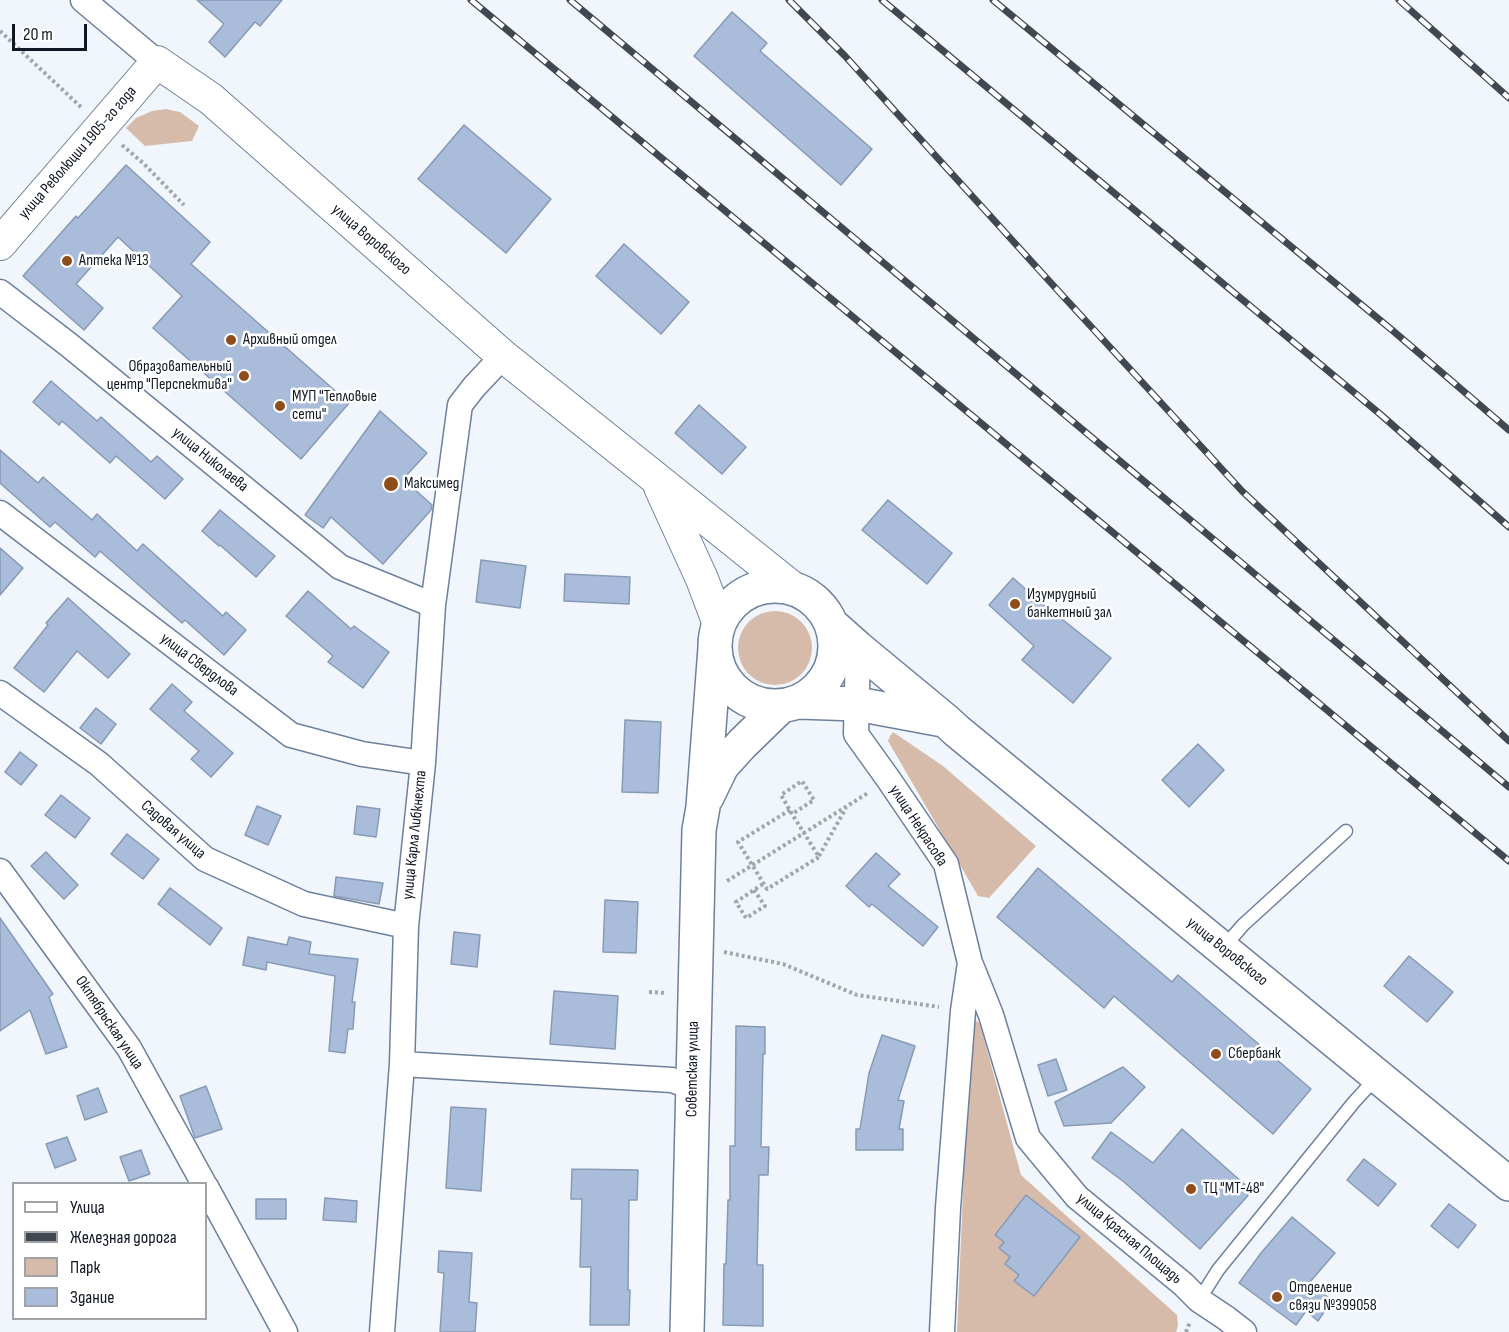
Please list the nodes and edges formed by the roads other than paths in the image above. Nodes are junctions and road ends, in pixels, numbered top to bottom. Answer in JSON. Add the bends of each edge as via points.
{"nodes":[{"id":1,"x":83,"y":0,"type":"edge"},
{"id":2,"x":157,"y":62,"type":"junction"},
{"id":3,"x":0,"y":244,"type":"edge"},
{"id":4,"x":0,"y":292,"type":"edge"},
{"id":5,"x":503,"y":356,"type":"junction"},
{"id":6,"x":657,"y":480,"type":"junction"},
{"id":7,"x":0,"y":513,"type":"edge"},
{"id":8,"x":794,"y":589,"type":"junction"},
{"id":9,"x":433,"y":605,"type":"junction"},
{"id":10,"x":831,"y":624,"type":"junction"},
{"id":11,"x":717,"y":636,"type":"junction"},
{"id":12,"x":858,"y":648,"type":"junction"},
{"id":13,"x":0,"y":693,"type":"edge"},
{"id":14,"x":857,"y":704,"type":"junction"},
{"id":15,"x":790,"y":705,"type":"junction"},
{"id":16,"x":945,"y":720,"type":"junction"},
{"id":17,"x":423,"y":763,"type":"junction"},
{"id":18,"x":703,"y":807,"type":"junction"},
{"id":19,"x":1346,"y":831,"type":"dead end"},
{"id":20,"x":0,"y":871,"type":"edge"},
{"id":21,"x":406,"y":926,"type":"junction"},
{"id":22,"x":1222,"y":949,"type":"junction"},
{"id":23,"x":970,"y":963,"type":"junction"},
{"id":24,"x":963,"y":1011,"type":"junction"},
{"id":25,"x":991,"y":1015,"type":"junction"},
{"id":26,"x":402,"y":1064,"type":"junction"},
{"id":27,"x":1378,"y":1076,"type":"junction"},
{"id":28,"x":692,"y":1087,"type":"junction"},
{"id":29,"x":203,"y":1182,"type":"edge"},
{"id":30,"x":1509,"y":1184,"type":"edge"},
{"id":31,"x":207,"y":1189,"type":"edge"},
{"id":32,"x":1198,"y":1300,"type":"junction"},
{"id":33,"x":285,"y":1332,"type":"edge"},
{"id":34,"x":382,"y":1332,"type":"edge"},
{"id":35,"x":687,"y":1332,"type":"edge"},
{"id":36,"x":942,"y":1332,"type":"edge"},
{"id":37,"x":1244,"y":1332,"type":"edge"}],
"edges":[{"from":1,"to":2,"type":"street","name":"улица Воровского"},
{"from":2,"to":3,"type":"street","name":"улица Революции 1905-го года"},
{"from":2,"to":5,"type":"street","name":"улица Воровского","via":[[211,99]]},
{"from":4,"to":9,"type":"street","name":"улица Николаева","via":[[340,567]]},
{"from":5,"to":6,"type":"street","name":"улица Воровского"},
{"from":5,"to":9,"type":"street","name":"улица Карла Либкнехта","via":[[460,405]]},
{"from":6,"to":8,"type":"street","name":"улица Воровского"},
{"from":6,"to":11,"type":"street","name":"улица Воровского","via":[[702,579]]},
{"from":7,"to":17,"type":"street","name":"улица Свердлова","via":[[291,735],[362,754]]},
{"from":8,"to":10,"type":"main road","via":[[817,602]]},
{"from":8,"to":11,"type":"main road","via":[[767,586],[742,596],[728,608]]},
{"from":9,"to":17,"type":"street","name":"улица Карла Либкнехта"},
{"from":10,"to":12,"type":"main road","name":"улица Воровского"},
{"from":10,"to":15,"type":"main road","via":[[836,639],[831,670],[813,694]]},
{"from":11,"to":15,"type":"main road","via":[[717,664],[735,692],[764,706]]},
{"from":11,"to":18,"type":"main road","name":"Советская улица"},
{"from":12,"to":14,"type":"street","name":"улица Некрасова"},
{"from":12,"to":16,"type":"main road","name":"улица Воровского"},
{"from":13,"to":21,"type":"street","name":"Садовая улица","via":[[99,764],[205,859],[304,904]]},
{"from":14,"to":15,"type":"main road"},
{"from":14,"to":16,"type":"main road"},
{"from":14,"to":23,"type":"street","name":"улица Некрасова","via":[[856,734],[946,864]]},
{"from":15,"to":18,"type":"main road","name":"Советская улица","via":[[742,744],[722,766]]},
{"from":16,"to":22,"type":"main road","name":"улица Воровского"},
{"from":17,"to":21,"type":"street","name":"улица Карла Либкнехта"},
{"from":18,"to":28,"type":"main road","name":"Советская улица","via":[[699,830]]},
{"from":19,"to":22,"type":"lane"},
{"from":20,"to":29,"type":"street","name":"Октябрьская улица","via":[[129,1048]]},
{"from":21,"to":26,"type":"street","name":"улица Карла Либкнехта"},
{"from":22,"to":27,"type":"main road","name":"улица Воровского"},
{"from":23,"to":24,"type":"street","name":"улица Некрасова"},
{"from":23,"to":25,"type":"street","name":"улица Красная Площадь"},
{"from":24,"to":25,"type":"street","via":[[978,1000]]},
{"from":24,"to":36,"type":"street","name":"улица Некрасова"},
{"from":25,"to":32,"type":"street","name":"улица Красная Площадь","via":[[1028,1138],[1077,1197]]},
{"from":26,"to":28,"type":"street","via":[[672,1080]]},
{"from":26,"to":34,"type":"street","name":"улица Карла Либкнехта"},
{"from":27,"to":30,"type":"main road","name":"улица Воровского"},
{"from":27,"to":32,"type":"lane","via":[[1218,1270]]},
{"from":28,"to":35,"type":"main road","name":"Советская улица"},
{"from":31,"to":33,"type":"street","name":"Октябрьская улица"},
{"from":32,"to":37,"type":"street","name":"улица Красная Площадь"}]}
